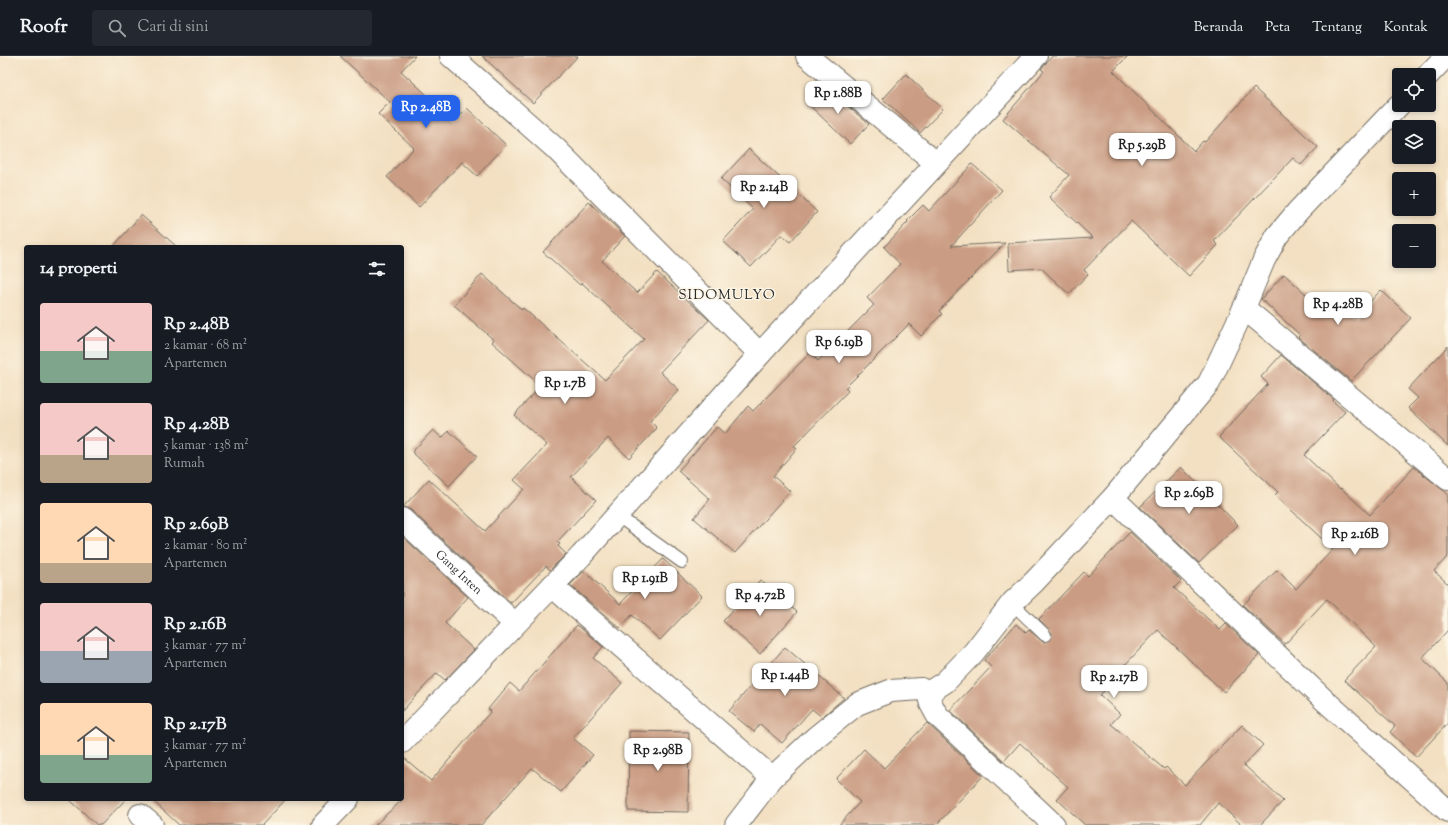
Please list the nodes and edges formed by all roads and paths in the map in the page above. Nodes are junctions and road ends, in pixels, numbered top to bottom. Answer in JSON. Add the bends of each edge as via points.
{"nodes":[{"id":1,"x":451,"y":56,"type":"edge"},
{"id":2,"x":807,"y":56,"type":"edge"},
{"id":3,"x":1036,"y":56,"type":"edge"},
{"id":4,"x":1446,"y":56,"type":"edge"},
{"id":5,"x":1435,"y":68,"type":"edge"},
{"id":6,"x":1393,"y":112,"type":"edge"},
{"id":7,"x":936,"y":163,"type":"junction"},
{"id":8,"x":1244,"y":308,"type":"junction"},
{"id":9,"x":760,"y":354,"type":"junction"},
{"id":10,"x":1448,"y":479,"type":"edge"},
{"id":11,"x":1114,"y":498,"type":"junction"},
{"id":12,"x":618,"y":516,"type":"junction"},
{"id":13,"x":404,"y":522,"type":"edge"},
{"id":14,"x":682,"y":562,"type":"dead end"},
{"id":15,"x":552,"y":586,"type":"junction"},
{"id":16,"x":1012,"y":603,"type":"junction"},
{"id":17,"x":515,"y":624,"type":"junction"},
{"id":18,"x":1045,"y":635,"type":"dead end"},
{"id":19,"x":928,"y":693,"type":"junction"},
{"id":20,"x":404,"y":740,"type":"edge"},
{"id":21,"x":772,"y":778,"type":"junction"},
{"id":22,"x":346,"y":801,"type":"edge"},
{"id":23,"x":1448,"y":811,"type":"edge"},
{"id":24,"x":323,"y":825,"type":"edge"},
{"id":25,"x":736,"y":825,"type":"edge"},
{"id":26,"x":1054,"y":825,"type":"edge"}],
"edges":[{"from":1,"to":9,"type":"street","via":[[555,148]]},
{"from":2,"to":7,"type":"street"},
{"from":3,"to":7,"type":"street"},
{"from":4,"to":5,"type":"street"},
{"from":6,"to":8,"type":"street","via":[[1298,210],[1277,236]]},
{"from":7,"to":9,"type":"street"},
{"from":8,"to":10,"type":"street"},
{"from":8,"to":11,"type":"street","via":[[1209,383]]},
{"from":9,"to":12,"type":"street"},
{"from":11,"to":16,"type":"street"},
{"from":11,"to":23,"type":"street","via":[[1322,698]]},
{"from":12,"to":14,"type":"lane"},
{"from":12,"to":15,"type":"street"},
{"from":13,"to":17,"type":"street","name":"Gang Inten"},
{"from":15,"to":17,"type":"street"},
{"from":15,"to":21,"type":"street"},
{"from":16,"to":18,"type":"lane"},
{"from":16,"to":19,"type":"street","via":[[974,652],[945,682]]},
{"from":17,"to":20,"type":"street"},
{"from":19,"to":21,"type":"street","via":[[921,689],[890,691],[857,704],[816,737]]},
{"from":19,"to":26,"type":"street","via":[[930,704],[937,716]]},
{"from":21,"to":25,"type":"street"},
{"from":22,"to":24,"type":"street"}]}
